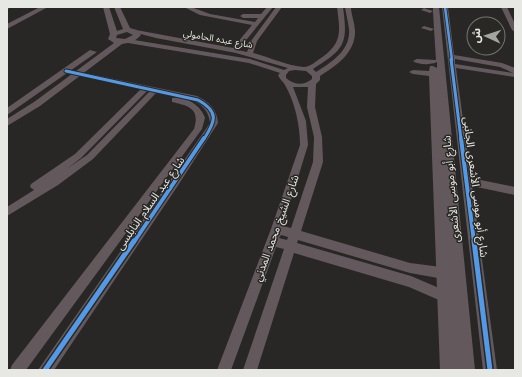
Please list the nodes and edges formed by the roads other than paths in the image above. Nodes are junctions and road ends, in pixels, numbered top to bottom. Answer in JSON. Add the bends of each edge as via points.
{"nodes":[{"id":1,"x":34,"y":7,"type":"edge"},
{"id":2,"x":45,"y":7,"type":"edge"},
{"id":3,"x":106,"y":7,"type":"edge"},
{"id":4,"x":117,"y":7,"type":"edge"},
{"id":5,"x":187,"y":7,"type":"edge"},
{"id":6,"x":195,"y":7,"type":"edge"},
{"id":7,"x":270,"y":7,"type":"edge"},
{"id":8,"x":279,"y":7,"type":"edge"},
{"id":9,"x":340,"y":7,"type":"edge"},
{"id":10,"x":348,"y":7,"type":"edge"},
{"id":11,"x":445,"y":7,"type":"edge"},
{"id":12,"x":504,"y":7,"type":"edge"},
{"id":13,"x":430,"y":9,"type":"edge"},
{"id":14,"x":259,"y":20,"type":"junction"},
{"id":15,"x":268,"y":21,"type":"junction"},
{"id":16,"x":8,"y":23,"type":"edge"},
{"id":17,"x":127,"y":30,"type":"junction"},
{"id":18,"x":515,"y":30,"type":"edge"},
{"id":19,"x":136,"y":32,"type":"junction"},
{"id":20,"x":119,"y":39,"type":"junction"},
{"id":21,"x":234,"y":50,"type":"junction"},
{"id":22,"x":250,"y":54,"type":"junction"},
{"id":23,"x":417,"y":61,"type":"dead end"},
{"id":24,"x":451,"y":61,"type":"junction"},
{"id":25,"x":433,"y":62,"type":"junction"},
{"id":26,"x":295,"y":68,"type":"junction"},
{"id":27,"x":308,"y":69,"type":"junction"},
{"id":28,"x":513,"y":71,"type":"edge"},
{"id":29,"x":284,"y":72,"type":"junction"},
{"id":30,"x":413,"y":72,"type":"dead end"},
{"id":31,"x":69,"y":74,"type":"junction"},
{"id":32,"x":434,"y":74,"type":"junction"},
{"id":33,"x":314,"y":79,"type":"junction"},
{"id":34,"x":515,"y":80,"type":"edge"},
{"id":35,"x":288,"y":83,"type":"junction"},
{"id":36,"x":148,"y":91,"type":"junction"},
{"id":37,"x":7,"y":112,"type":"edge"},
{"id":38,"x":440,"y":114,"type":"junction"},
{"id":39,"x":214,"y":120,"type":"junction"},
{"id":40,"x":201,"y":121,"type":"junction"},
{"id":41,"x":7,"y":123,"type":"edge"},
{"id":42,"x":180,"y":153,"type":"junction"},
{"id":43,"x":194,"y":156,"type":"junction"},
{"id":44,"x":74,"y":165,"type":"junction"},
{"id":45,"x":467,"y":181,"type":"junction"},
{"id":46,"x":515,"y":190,"type":"edge"},
{"id":47,"x":7,"y":204,"type":"edge"},
{"id":48,"x":7,"y":212,"type":"edge"},
{"id":49,"x":277,"y":228,"type":"junction"},
{"id":50,"x":296,"y":234,"type":"junction"},
{"id":51,"x":272,"y":241,"type":"junction"},
{"id":52,"x":291,"y":247,"type":"junction"},
{"id":53,"x":444,"y":273,"type":"junction"},
{"id":54,"x":458,"y":276,"type":"junction"},
{"id":55,"x":445,"y":297,"type":"junction"},
{"id":56,"x":460,"y":302,"type":"junction"},
{"id":57,"x":17,"y":370,"type":"edge"},
{"id":58,"x":45,"y":370,"type":"edge"},
{"id":59,"x":224,"y":370,"type":"edge"},
{"id":60,"x":250,"y":370,"type":"edge"},
{"id":61,"x":449,"y":370,"type":"edge"},
{"id":62,"x":466,"y":370,"type":"edge"},
{"id":63,"x":490,"y":370,"type":"edge"}],
"edges":[{"from":1,"to":16,"type":"street"},
{"from":2,"to":16,"type":"street"},
{"from":3,"to":20,"type":"street"},
{"from":4,"to":17,"type":"street"},
{"from":5,"to":14,"type":"street","via":[[202,14],[238,20]]},
{"from":6,"to":14,"type":"street","via":[[208,12]]},
{"from":7,"to":14,"type":"street"},
{"from":8,"to":15,"type":"street"},
{"from":9,"to":27,"type":"street","via":[[343,32],[341,41],[328,56]]},
{"from":10,"to":33,"type":"street","via":[[352,32],[348,47],[334,64]]},
{"from":11,"to":24,"type":"street","name":"شارع أبو موسى الأشعرى الجانبى"},
{"from":12,"to":18,"type":"street"},
{"from":13,"to":25,"type":"street","name":"شارع أبو موسى الأشعرى","via":[[428,29]]},
{"from":13,"to":38,"type":"street","name":"شارع أبو موسى الأشعرى"},
{"from":14,"to":15,"type":"street"},
{"from":14,"to":21,"type":"street"},
{"from":15,"to":22,"type":"street","via":[[254,41]]},
{"from":17,"to":19,"type":"street"},
{"from":17,"to":20,"type":"street"},
{"from":19,"to":20,"type":"street","via":[[136,37]]},
{"from":19,"to":21,"type":"street","name":"شارع عبده الحامولي","via":[[166,40]]},
{"from":20,"to":29,"type":"street","name":"شارع عبده الحامولي","via":[[250,60]]},
{"from":20,"to":31,"type":"street"},
{"from":21,"to":22,"type":"street","name":"شارع عبده الحامولي"},
{"from":22,"to":26,"type":"street","name":"شارع عبده الحامولي"},
{"from":23,"to":25,"type":"street"},
{"from":24,"to":28,"type":"street"},
{"from":24,"to":45,"type":"street","name":"شارع أبو موسى الأشعرى الجانبى"},
{"from":25,"to":32,"type":"street","name":"شارع أبو موسى الأشعرى"},
{"from":26,"to":27,"type":"street"},
{"from":26,"to":29,"type":"street"},
{"from":27,"to":33,"type":"street"},
{"from":28,"to":34,"type":"street"},
{"from":29,"to":35,"type":"street","name":"شارع الشيخ محمد المدني","via":[[283,79]]},
{"from":30,"to":32,"type":"street"},
{"from":31,"to":36,"type":"street"},
{"from":31,"to":37,"type":"street"},
{"from":31,"to":41,"type":"street"},
{"from":32,"to":38,"type":"street","name":"شارع أبو موسى الأشعرى","via":[[430,96]]},
{"from":33,"to":35,"type":"street","via":[[300,86]]},
{"from":33,"to":50,"type":"street","name":"شارع الشيخ محمد المدني","via":[[311,107],[318,137],[318,162]]},
{"from":35,"to":49,"type":"street","name":"شارع الشيخ محمد المدني","via":[[305,136],[299,164]]},
{"from":36,"to":39,"type":"street","via":[[194,98],[211,110]]},
{"from":36,"to":40,"type":"street","via":[[193,106],[201,114]]},
{"from":36,"to":44,"type":"street","via":[[99,148]]},
{"from":38,"to":53,"type":"street","name":"شارع أبو موسى الأشعرى"},
{"from":38,"to":54,"type":"street","name":"شارع أبو موسى الأشعرى"},
{"from":39,"to":40,"type":"street"},
{"from":39,"to":43,"type":"street","name":"شارع عبد السلام النابلسى","via":[[212,129]]},
{"from":40,"to":42,"type":"street","name":"شارع عبد السلام النابلسى"},
{"from":42,"to":43,"type":"street"},
{"from":42,"to":57,"type":"street","name":"شارع عبد السلام النابلسى"},
{"from":43,"to":58,"type":"street","name":"شارع عبد السلام النابلسى"},
{"from":44,"to":47,"type":"street"},
{"from":44,"to":48,"type":"street"},
{"from":45,"to":46,"type":"street"},
{"from":45,"to":63,"type":"street","name":"شارع أبو موسى الأشعرى الجانبى"},
{"from":49,"to":50,"type":"street"},
{"from":49,"to":51,"type":"street","name":"شارع الشيخ محمد المدني"},
{"from":50,"to":52,"type":"street","name":"شارع الشيخ محمد المدني"},
{"from":50,"to":53,"type":"street","via":[[410,268]]},
{"from":51,"to":52,"type":"street"},
{"from":51,"to":59,"type":"street","name":"شارع الشيخ محمد المدني"},
{"from":52,"to":55,"type":"street","via":[[412,282]]},
{"from":52,"to":60,"type":"street","name":"شارع الشيخ محمد المدني"},
{"from":53,"to":54,"type":"street"},
{"from":53,"to":55,"type":"street","name":"شارع أبو موسى الأشعرى"},
{"from":54,"to":56,"type":"street","name":"شارع أبو موسى الأشعرى"},
{"from":55,"to":56,"type":"street"},
{"from":55,"to":61,"type":"street","name":"شارع أبو موسى الأشعرى"},
{"from":56,"to":62,"type":"street","name":"شارع أبو موسى الأشعرى"}]}
